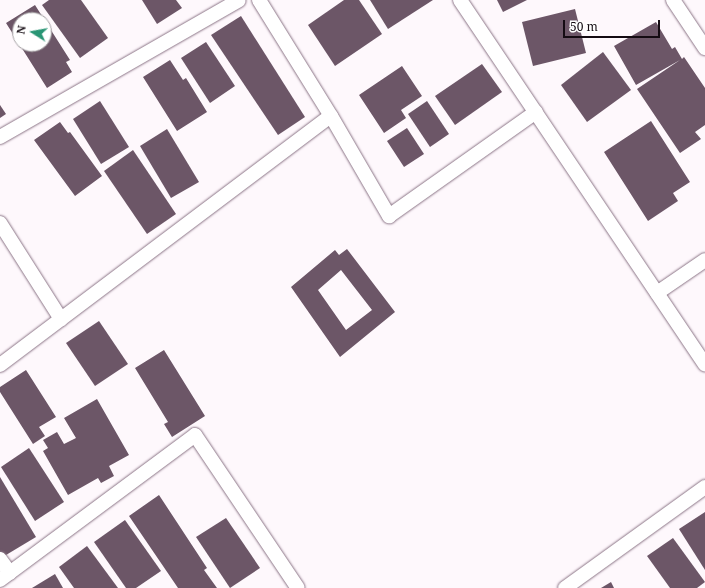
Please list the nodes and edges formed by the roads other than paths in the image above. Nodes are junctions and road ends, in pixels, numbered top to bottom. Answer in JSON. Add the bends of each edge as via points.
{"nodes":[{"id":1,"x":239,"y":0,"type":"edge"},
{"id":2,"x":259,"y":0,"type":"edge"},
{"id":3,"x":460,"y":0,"type":"edge"},
{"id":4,"x":673,"y":0,"type":"edge"},
{"id":5,"x":705,"y":48,"type":"edge"},
{"id":6,"x":536,"y":112,"type":"junction"},
{"id":7,"x":331,"y":116,"type":"junction"},
{"id":8,"x":0,"y":137,"type":"edge"},
{"id":9,"x":0,"y":223,"type":"edge"},
{"id":10,"x":705,"y":260,"type":"edge"},
{"id":11,"x":657,"y":293,"type":"junction"},
{"id":12,"x":61,"y":319,"type":"junction"},
{"id":13,"x":705,"y":364,"type":"edge"},
{"id":14,"x":0,"y":365,"type":"edge"},
{"id":15,"x":705,"y":487,"type":"edge"},
{"id":16,"x":0,"y":559,"type":"edge"},
{"id":17,"x":5,"y":577,"type":"edge"},
{"id":18,"x":291,"y":585,"type":"edge"},
{"id":19,"x":565,"y":588,"type":"edge"}],
"edges":[{"from":1,"to":8,"type":"street"},
{"from":2,"to":7,"type":"street"},
{"from":3,"to":6,"type":"street"},
{"from":4,"to":5,"type":"street"},
{"from":6,"to":7,"type":"street","via":[[389,216]]},
{"from":6,"to":11,"type":"street"},
{"from":7,"to":12,"type":"street"},
{"from":9,"to":12,"type":"street"},
{"from":10,"to":11,"type":"street"},
{"from":11,"to":13,"type":"street"},
{"from":12,"to":14,"type":"street"},
{"from":15,"to":19,"type":"street"},
{"from":16,"to":17,"type":"street"},
{"from":17,"to":18,"type":"street","via":[[195,435]]}]}
